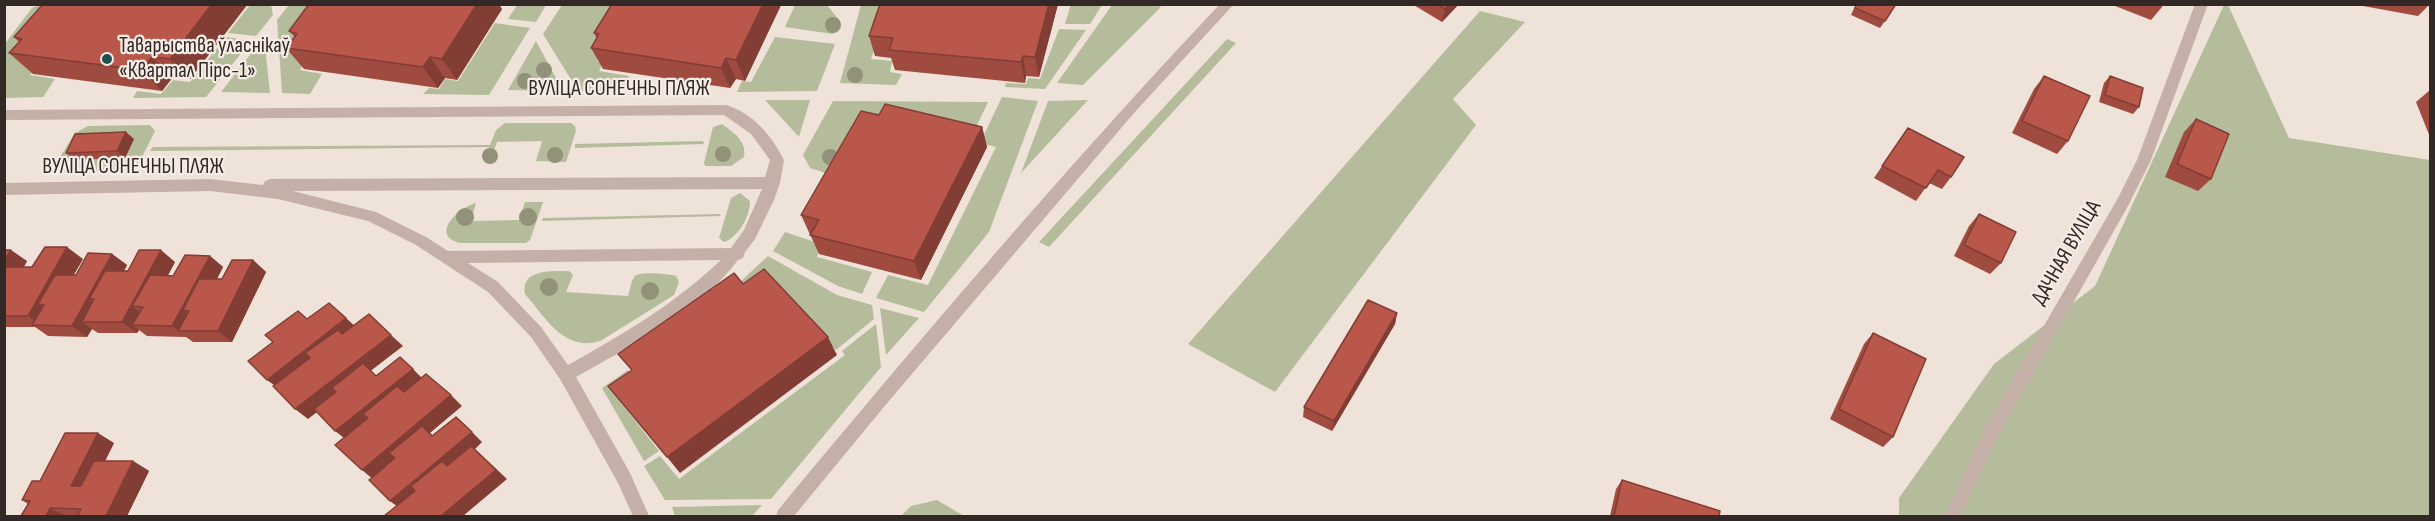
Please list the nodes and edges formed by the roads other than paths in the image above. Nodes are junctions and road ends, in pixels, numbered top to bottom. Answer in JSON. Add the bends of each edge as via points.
{"nodes":[{"id":1,"x":1228,"y":4,"type":"edge"},
{"id":2,"x":2202,"y":4,"type":"edge"},
{"id":3,"x":4,"y":115,"type":"edge"},
{"id":4,"x":773,"y":183,"type":"junction"},
{"id":5,"x":210,"y":185,"type":"junction"},
{"id":6,"x":4,"y":189,"type":"edge"},
{"id":7,"x":738,"y":254,"type":"junction"},
{"id":8,"x":446,"y":257,"type":"junction"},
{"id":9,"x":566,"y":374,"type":"junction"},
{"id":10,"x":641,"y":516,"type":"edge"},
{"id":11,"x":784,"y":516,"type":"edge"},
{"id":12,"x":1953,"y":516,"type":"edge"}],
"edges":[{"from":1,"to":11,"type":"street","via":[[1129,109]]},
{"from":2,"to":12,"type":"street","name":"ДАЧНАЯ ВУЛІЦА","via":[[2144,160],[1990,434]]},
{"from":3,"to":4,"type":"street","name":"ВУЛІЦА СОНЕЧНЫ ПЛЯЖ","via":[[726,110],[744,120],[769,146],[777,160]]},
{"from":4,"to":5,"type":"street"},
{"from":4,"to":7,"type":"street","name":"ВУЛІЦА СОНЕЧНЫ ПЛЯЖ","via":[[758,222]]},
{"from":5,"to":6,"type":"street","name":"ВУЛІЦА СОНЕЧНЫ ПЛЯЖ"},
{"from":5,"to":8,"type":"street","name":"ВУЛІЦА СОНЕЧНЫ ПЛЯЖ","via":[[278,193],[371,216]]},
{"from":7,"to":8,"type":"street"},
{"from":7,"to":9,"type":"street","name":"ВУЛІЦА СОНЕЧНЫ ПЛЯЖ","via":[[703,288],[644,329]]},
{"from":8,"to":9,"type":"street","name":"ВУЛІЦА СОНЕЧНЫ ПЛЯЖ","via":[[494,287],[536,332]]},
{"from":9,"to":10,"type":"street"}]}
